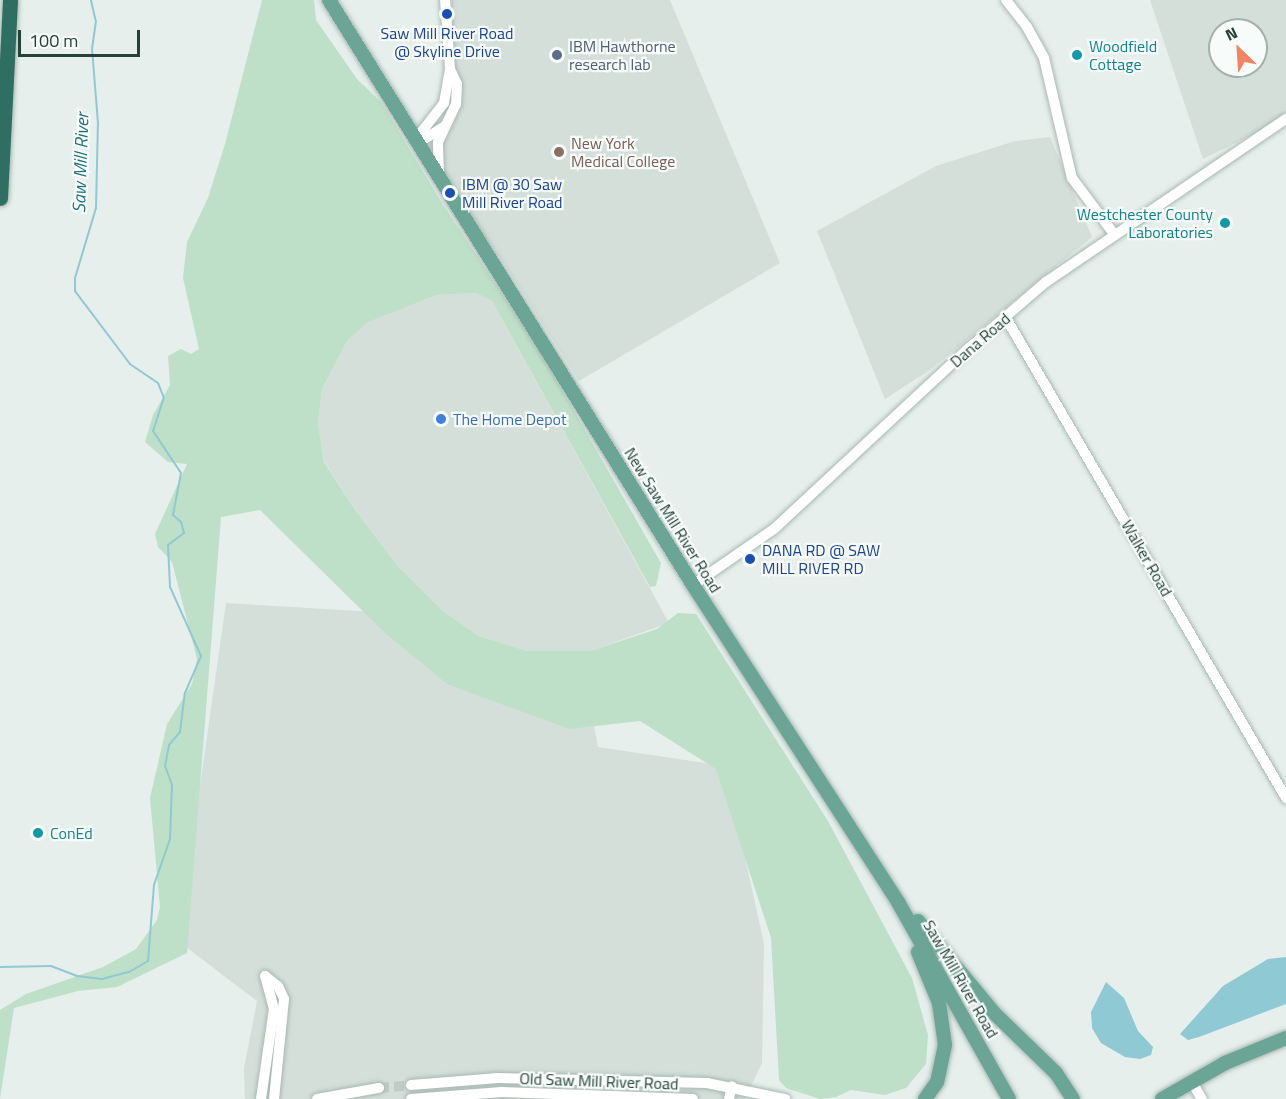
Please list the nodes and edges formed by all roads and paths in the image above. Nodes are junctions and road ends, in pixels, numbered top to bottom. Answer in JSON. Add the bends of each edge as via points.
{"nodes":[{"id":1,"x":10,"y":0,"type":"edge"},
{"id":2,"x":329,"y":0,"type":"edge"},
{"id":3,"x":445,"y":0,"type":"edge"},
{"id":4,"x":1005,"y":0,"type":"edge"},
{"id":5,"x":450,"y":69,"type":"junction"},
{"id":6,"x":1286,"y":119,"type":"edge"},
{"id":7,"x":446,"y":126,"type":"junction"},
{"id":8,"x":416,"y":139,"type":"junction"},
{"id":9,"x":439,"y":176,"type":"junction"},
{"id":10,"x":0,"y":198,"type":"edge"},
{"id":11,"x":1114,"y":234,"type":"junction"},
{"id":12,"x":1006,"y":318,"type":"junction"},
{"id":13,"x":693,"y":585,"type":"junction"},
{"id":14,"x":1286,"y":798,"type":"edge"},
{"id":15,"x":882,"y":878,"type":"junction"},
{"id":16,"x":1286,"y":1038,"type":"edge"},
{"id":17,"x":1192,"y":1082,"type":"junction"},
{"id":18,"x":411,"y":1085,"type":"tunnel mouth"},
{"id":19,"x":732,"y":1086,"type":"junction"},
{"id":20,"x":379,"y":1088,"type":"tunnel mouth"},
{"id":21,"x":261,"y":1099,"type":"edge"},
{"id":22,"x":274,"y":1099,"type":"edge"},
{"id":23,"x":317,"y":1099,"type":"edge"},
{"id":24,"x":411,"y":1099,"type":"tunnel mouth"},
{"id":25,"x":693,"y":1099,"type":"edge"},
{"id":26,"x":729,"y":1099,"type":"edge"},
{"id":27,"x":785,"y":1099,"type":"edge"},
{"id":28,"x":925,"y":1099,"type":"edge"},
{"id":29,"x":1009,"y":1099,"type":"edge"},
{"id":30,"x":1073,"y":1099,"type":"edge"},
{"id":31,"x":1162,"y":1099,"type":"edge"},
{"id":32,"x":1203,"y":1099,"type":"edge"}],
"edges":[{"from":1,"to":10,"type":"highway"},
{"from":2,"to":8,"type":"main road"},
{"from":3,"to":5,"type":"street"},
{"from":4,"to":11,"type":"street","via":[[1027,27],[1044,58],[1072,178]]},
{"from":5,"to":7,"type":"street","via":[[457,84],[456,104]]},
{"from":5,"to":8,"type":"street","via":[[444,103]]},
{"from":6,"to":11,"type":"street","name":"Dana Road"},
{"from":7,"to":8,"type":"street","via":[[426,138]]},
{"from":7,"to":9,"type":"street","via":[[438,142]]},
{"from":8,"to":9,"type":"main road"},
{"from":9,"to":13,"type":"main road","name":"New Saw Mill River Road"},
{"from":11,"to":12,"type":"street","name":"Dana Road","via":[[1046,282]]},
{"from":12,"to":13,"type":"street","name":"Dana Road","via":[[774,528]]},
{"from":12,"to":14,"type":"street","name":"Walker Road"},
{"from":13,"to":15,"type":"main road","name":"New Saw Mill River Road"},
{"from":15,"to":28,"type":"main road","via":[[932,981],[944,1024],[943,1065]]},
{"from":15,"to":29,"type":"main road","name":"Saw Mill River Road"},
{"from":15,"to":30,"type":"main road","via":[[968,984],[1056,1073]]},
{"from":16,"to":17,"type":"main road","via":[[1225,1063]]},
{"from":17,"to":31,"type":"main road"},
{"from":17,"to":32,"type":"street"},
{"from":18,"to":19,"type":"street","name":"Old Saw Mill River Road","via":[[498,1078]]},
{"from":19,"to":26,"type":"street"},
{"from":19,"to":27,"type":"street","name":"Old Saw Mill River Road"},
{"from":20,"to":23,"type":"street"},
{"from":21,"to":22,"type":"street","via":[[274,1009],[265,976],[278,986],[284,999]]},
{"from":24,"to":25,"type":"street","name":"Old Saw Mill River Road","via":[[502,1092]]}]}
